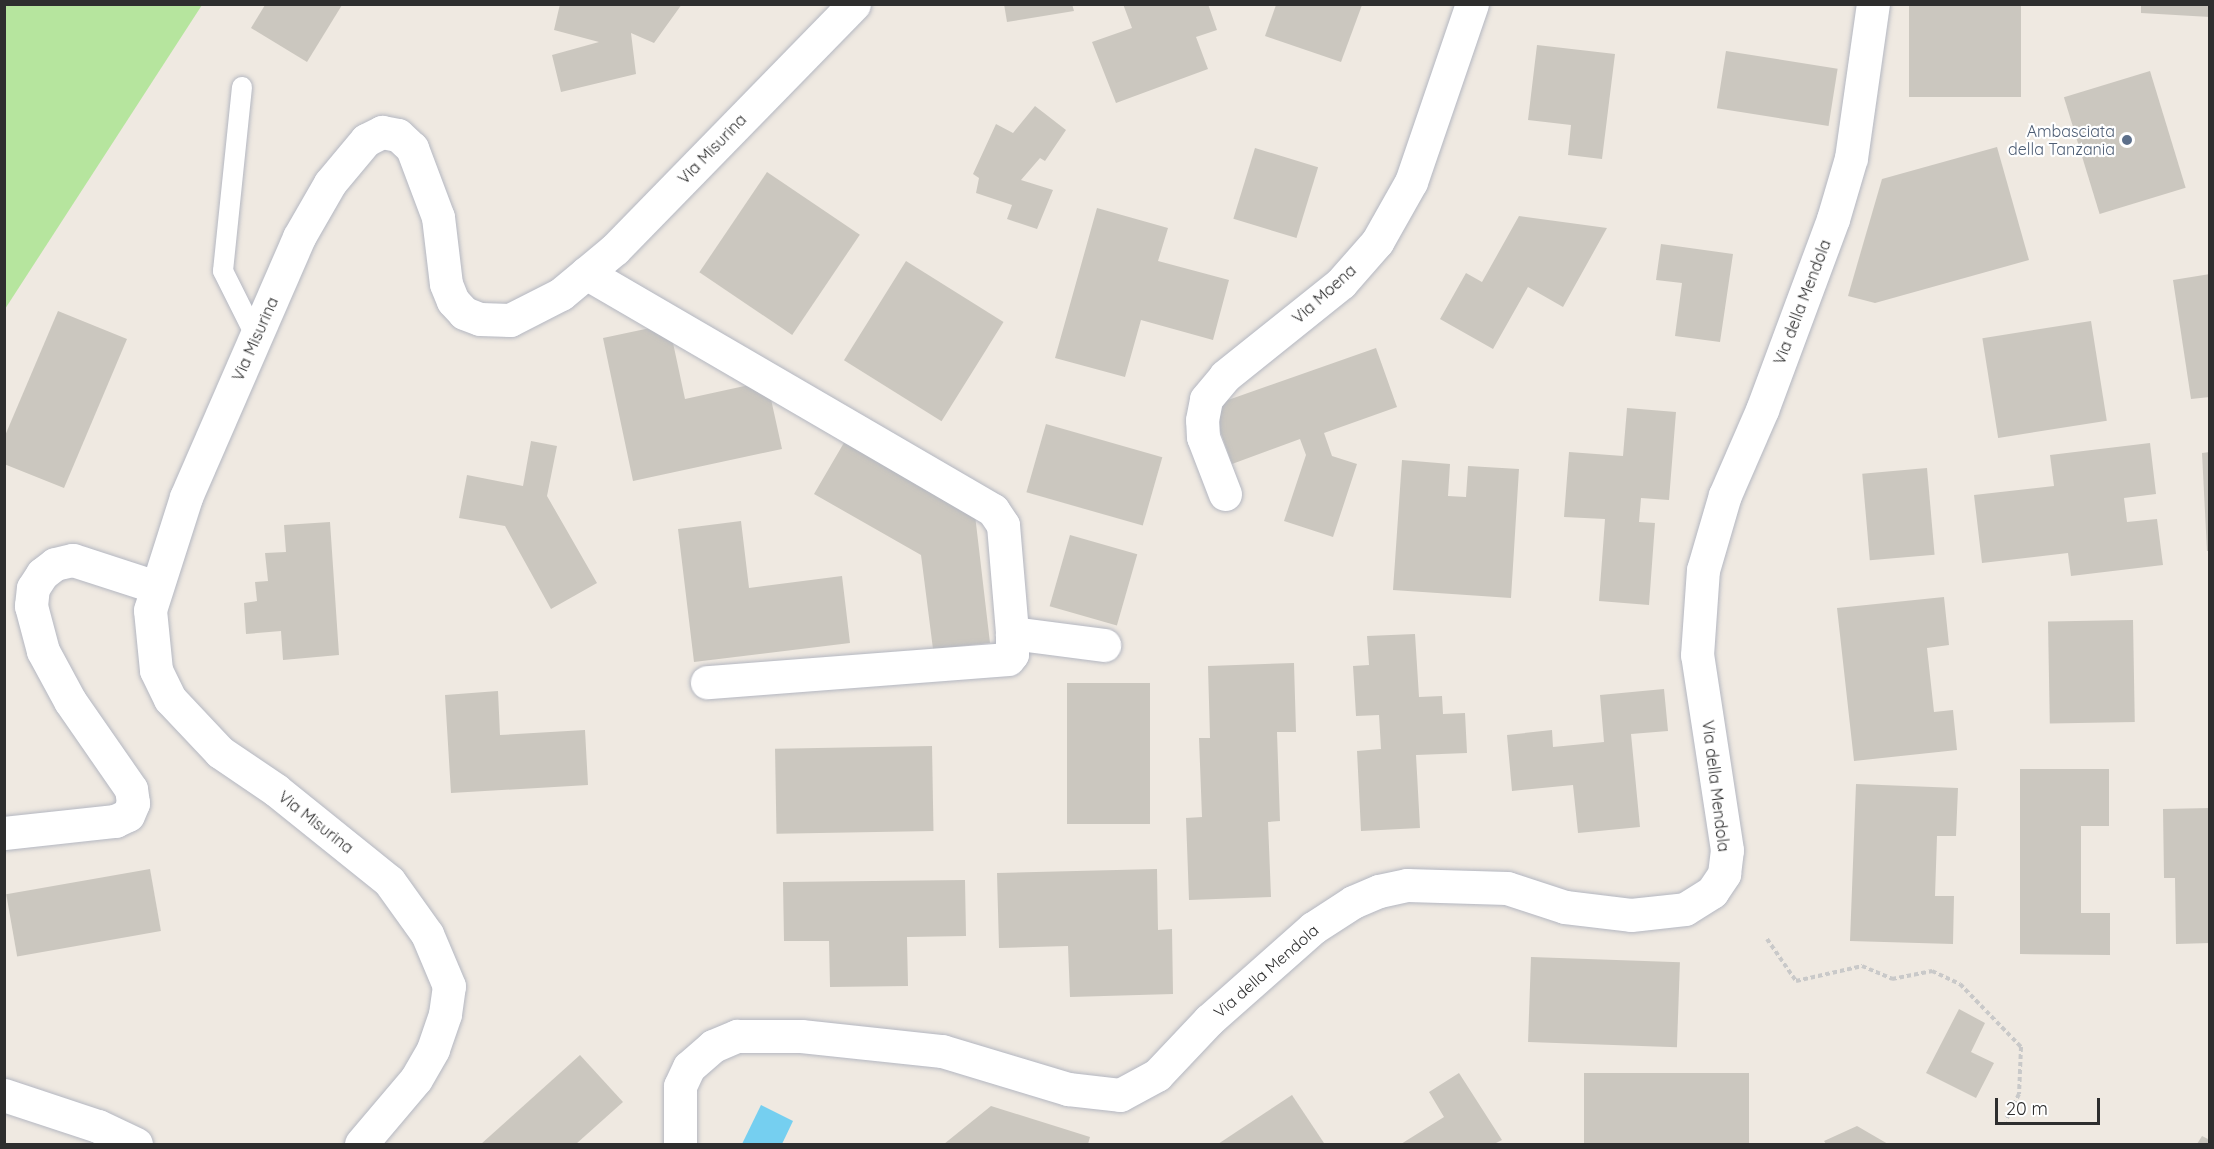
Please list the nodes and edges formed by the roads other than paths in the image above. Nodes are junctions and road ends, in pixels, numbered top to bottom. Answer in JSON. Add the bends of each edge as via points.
{"nodes":[{"id":1,"x":854,"y":4,"type":"edge"},
{"id":2,"x":1473,"y":4,"type":"edge"},
{"id":3,"x":1873,"y":4,"type":"edge"},
{"id":4,"x":242,"y":87,"type":"dead end"},
{"id":5,"x":586,"y":273,"type":"junction"},
{"id":6,"x":255,"y":337,"type":"junction"},
{"id":7,"x":1225,"y":494,"type":"dead end"},
{"id":8,"x":156,"y":587,"type":"junction"},
{"id":9,"x":1012,"y":633,"type":"junction"},
{"id":10,"x":1104,"y":645,"type":"dead end"},
{"id":11,"x":707,"y":682,"type":"dead end"},
{"id":12,"x":4,"y":833,"type":"edge"},
{"id":13,"x":4,"y":1095,"type":"edge"},
{"id":14,"x":136,"y":1144,"type":"edge"},
{"id":15,"x":361,"y":1144,"type":"edge"},
{"id":16,"x":680,"y":1144,"type":"edge"}],
"edges":[{"from":1,"to":5,"type":"street","name":"Via Misurina","via":[[615,249]]},
{"from":2,"to":7,"type":"street","name":"Via Moena","via":[[1411,182],[1377,242],[1341,283],[1225,376],[1206,399],[1203,437]]},
{"from":3,"to":16,"type":"street","name":"Via della Mendola","via":[[1851,158],[1839,202],[1762,410],[1725,495],[1703,570],[1697,655],[1727,850],[1724,874],[1712,892],[1685,909],[1630,915],[1576,910],[1501,887],[1407,885],[1379,891],[1353,902],[1313,928],[1254,977],[1157,1075],[1120,1095],[1068,1089],[942,1051],[801,1036],[737,1036],[713,1046],[689,1067],[680,1086]]},
{"from":4,"to":6,"type":"lane","via":[[223,271]]},
{"from":5,"to":6,"type":"street","name":"Via Misurina","via":[[553,299],[510,320],[480,320],[464,313],[446,285],[438,217],[412,148],[398,135],[382,132],[351,154],[330,183],[299,237]]},
{"from":5,"to":9,"type":"street","via":[[993,510],[1003,525]]},
{"from":6,"to":8,"type":"street","name":"Via Misurina","via":[[186,497]]},
{"from":8,"to":12,"type":"street","via":[[73,560],[55,564],[33,588],[31,606],[43,651],[75,710],[131,789],[133,803],[128,815],[115,821]]},
{"from":8,"to":15,"type":"street","name":"Via Misurina","via":[[149,635],[156,670],[170,699],[220,752],[284,797],[389,881],[427,934],[445,974],[449,999],[433,1049],[416,1079]]},
{"from":9,"to":10,"type":"street"},
{"from":9,"to":11,"type":"street","via":[[1012,654],[1002,662]]},
{"from":13,"to":14,"type":"street","via":[[98,1126]]}]}
